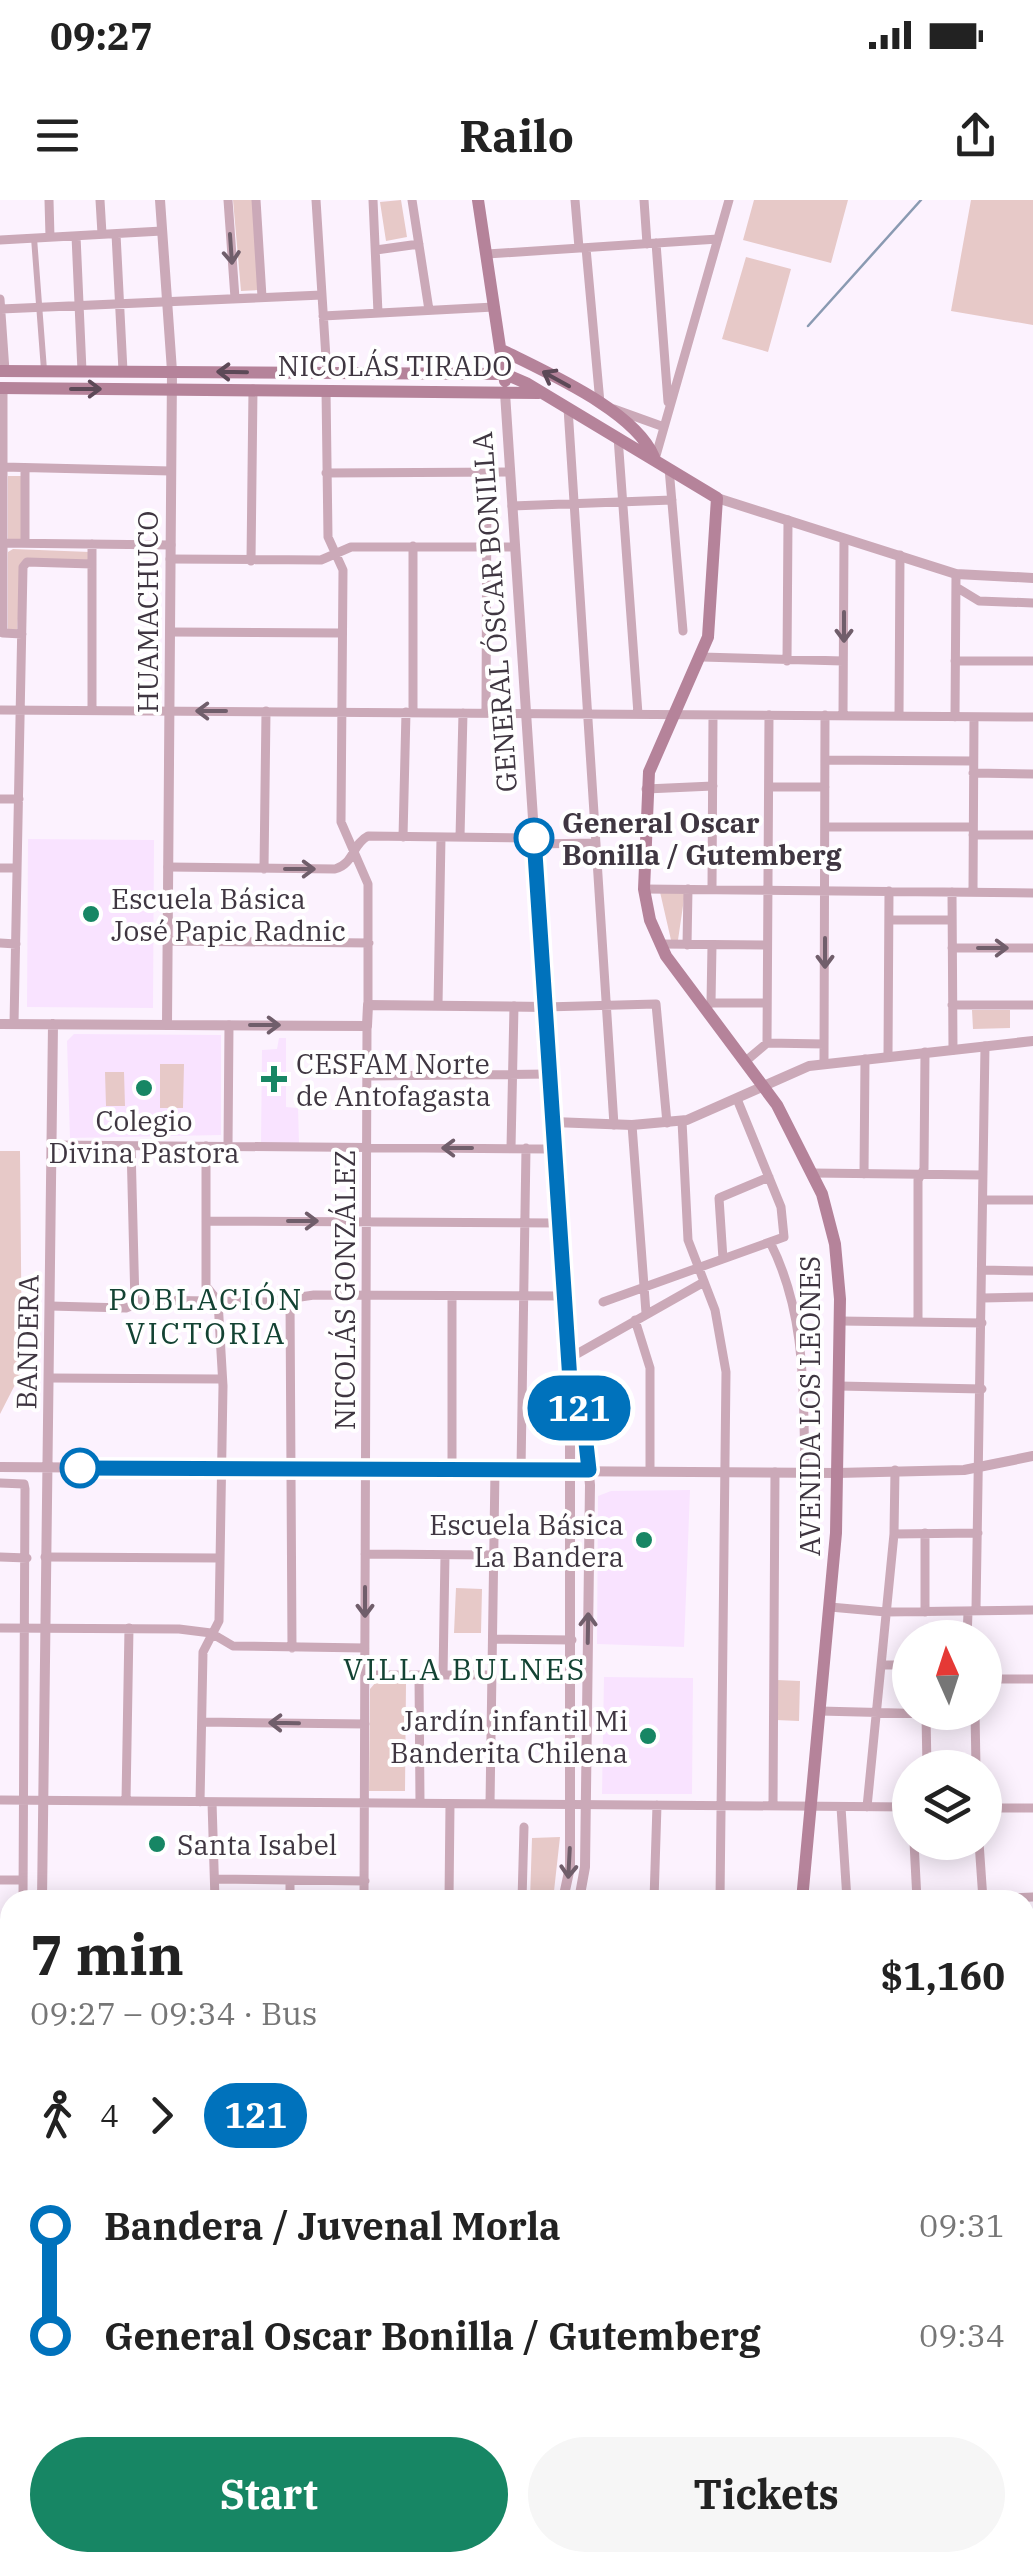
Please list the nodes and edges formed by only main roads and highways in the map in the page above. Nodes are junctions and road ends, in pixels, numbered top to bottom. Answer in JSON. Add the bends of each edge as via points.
{"nodes":[{"id":1,"x":478,"y":200,"type":"edge"},
{"id":2,"x":502,"y":350,"type":"junction"},
{"id":3,"x":2,"y":371,"type":"edge"},
{"id":4,"x":505,"y":374,"type":"junction"},
{"id":5,"x":2,"y":388,"type":"edge"},
{"id":6,"x":505,"y":393,"type":"junction"},
{"id":7,"x":542,"y":394,"type":"junction"},
{"id":8,"x":655,"y":459,"type":"junction"},
{"id":9,"x":803,"y":1890,"type":"edge"}],
"edges":[{"from":1,"to":2,"type":"main road","name":"GENERAL ÓSCAR BONILLA"},
{"from":2,"to":4,"type":"main road","name":"GENERAL ÓSCAR BONILLA"},
{"from":8,"to":2,"type":"main road","one_way":true,"via":[[641,435],[598,402]]},
{"from":4,"to":3,"type":"main road","name":"NICOLÁS TIRADO","one_way":true},
{"from":4,"to":6,"type":"main road","name":"GENERAL ÓSCAR BONILLA"},
{"from":4,"to":7,"type":"main road","name":"NICOLÁS TIRADO"},
{"from":5,"to":6,"type":"main road","name":"NICOLÁS TIRADO","one_way":true},
{"from":6,"to":7,"type":"main road","name":"NICOLÁS TIRADO"},
{"from":7,"to":8,"type":"main road"},
{"from":8,"to":9,"type":"main road","name":"AVENIDA LOS LEONES","via":[[717,498],[713,609],[702,657],[651,764],[644,888],[659,944],[766,1084],[812,1174],[835,1244],[837,1473]]}]}
